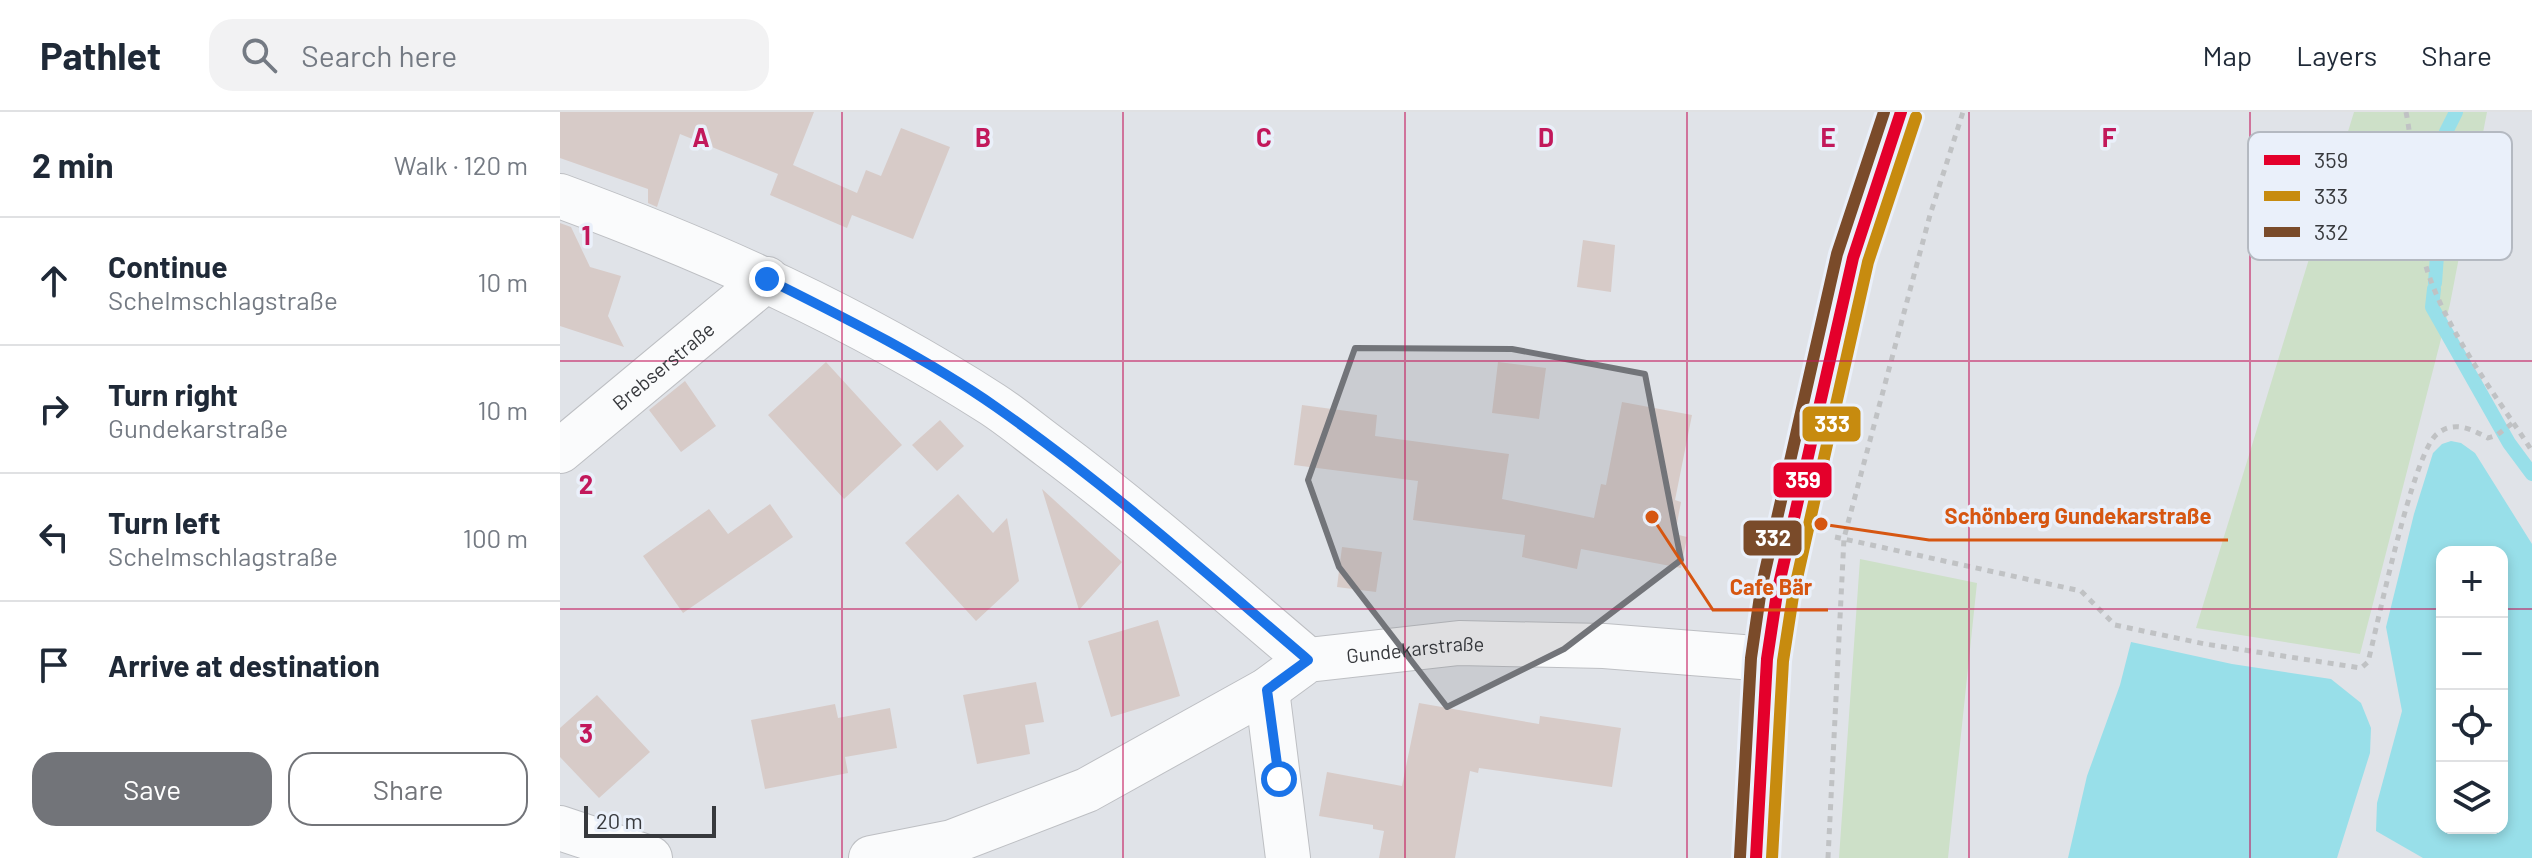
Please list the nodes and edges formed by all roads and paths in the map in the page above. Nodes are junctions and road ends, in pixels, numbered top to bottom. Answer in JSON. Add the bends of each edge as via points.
{"nodes":[{"id":1,"x":1901,"y":112,"type":"edge"},
{"id":2,"x":1963,"y":112,"type":"edge"},
{"id":3,"x":2406,"y":112,"type":"edge"},
{"id":4,"x":2410,"y":132,"type":"edge"},
{"id":5,"x":560,"y":196,"type":"edge"},
{"id":6,"x":2425,"y":260,"type":"edge"},
{"id":7,"x":767,"y":279,"type":"junction"},
{"id":8,"x":2514,"y":422,"type":"junction"},
{"id":9,"x":560,"y":451,"type":"edge"},
{"id":10,"x":2532,"y":451,"type":"edge"},
{"id":11,"x":1791,"y":528,"type":"junction"},
{"id":12,"x":1844,"y":538,"type":"junction"},
{"id":13,"x":1767,"y":659,"type":"junction"},
{"id":14,"x":1308,"y":660,"type":"junction"},
{"id":15,"x":1267,"y":690,"type":"junction"},
{"id":16,"x":560,"y":828,"type":"edge"},
{"id":17,"x":650,"y":858,"type":"edge"},
{"id":18,"x":871,"y":858,"type":"edge"},
{"id":19,"x":1288,"y":858,"type":"edge"},
{"id":20,"x":1756,"y":858,"type":"edge"},
{"id":21,"x":1828,"y":858,"type":"edge"}],
"edges":[{"from":1,"to":11,"type":"street","via":[[1853,258]]},
{"from":2,"to":12,"type":"path","via":[[1930,215]]},
{"from":3,"to":4,"type":"path"},
{"from":5,"to":7,"type":"street"},
{"from":6,"to":8,"type":"path","via":[[2456,332]]},
{"from":7,"to":9,"type":"street","name":"Brebserstraße"},
{"from":7,"to":14,"type":"street","via":[[877,335],[994,406],[1113,493]]},
{"from":8,"to":10,"type":"path"},
{"from":8,"to":12,"type":"path","via":[[2488,438],[2464,427],[2447,428],[2428,444],[2368,662],[2361,668],[2115,625],[2081,591]]},
{"from":11,"to":12,"type":"path"},
{"from":11,"to":13,"type":"street"},
{"from":12,"to":21,"type":"path"},
{"from":13,"to":14,"type":"street","name":"Gundekarstraße","via":[[1604,646],[1459,643]]},
{"from":13,"to":20,"type":"street"},
{"from":14,"to":15,"type":"street","name":"Gundekarstraße"},
{"from":15,"to":18,"type":"street","name":"Gundekarstraße","via":[[1087,790],[952,842]]},
{"from":15,"to":19,"type":"street"},
{"from":16,"to":17,"type":"street"}]}
